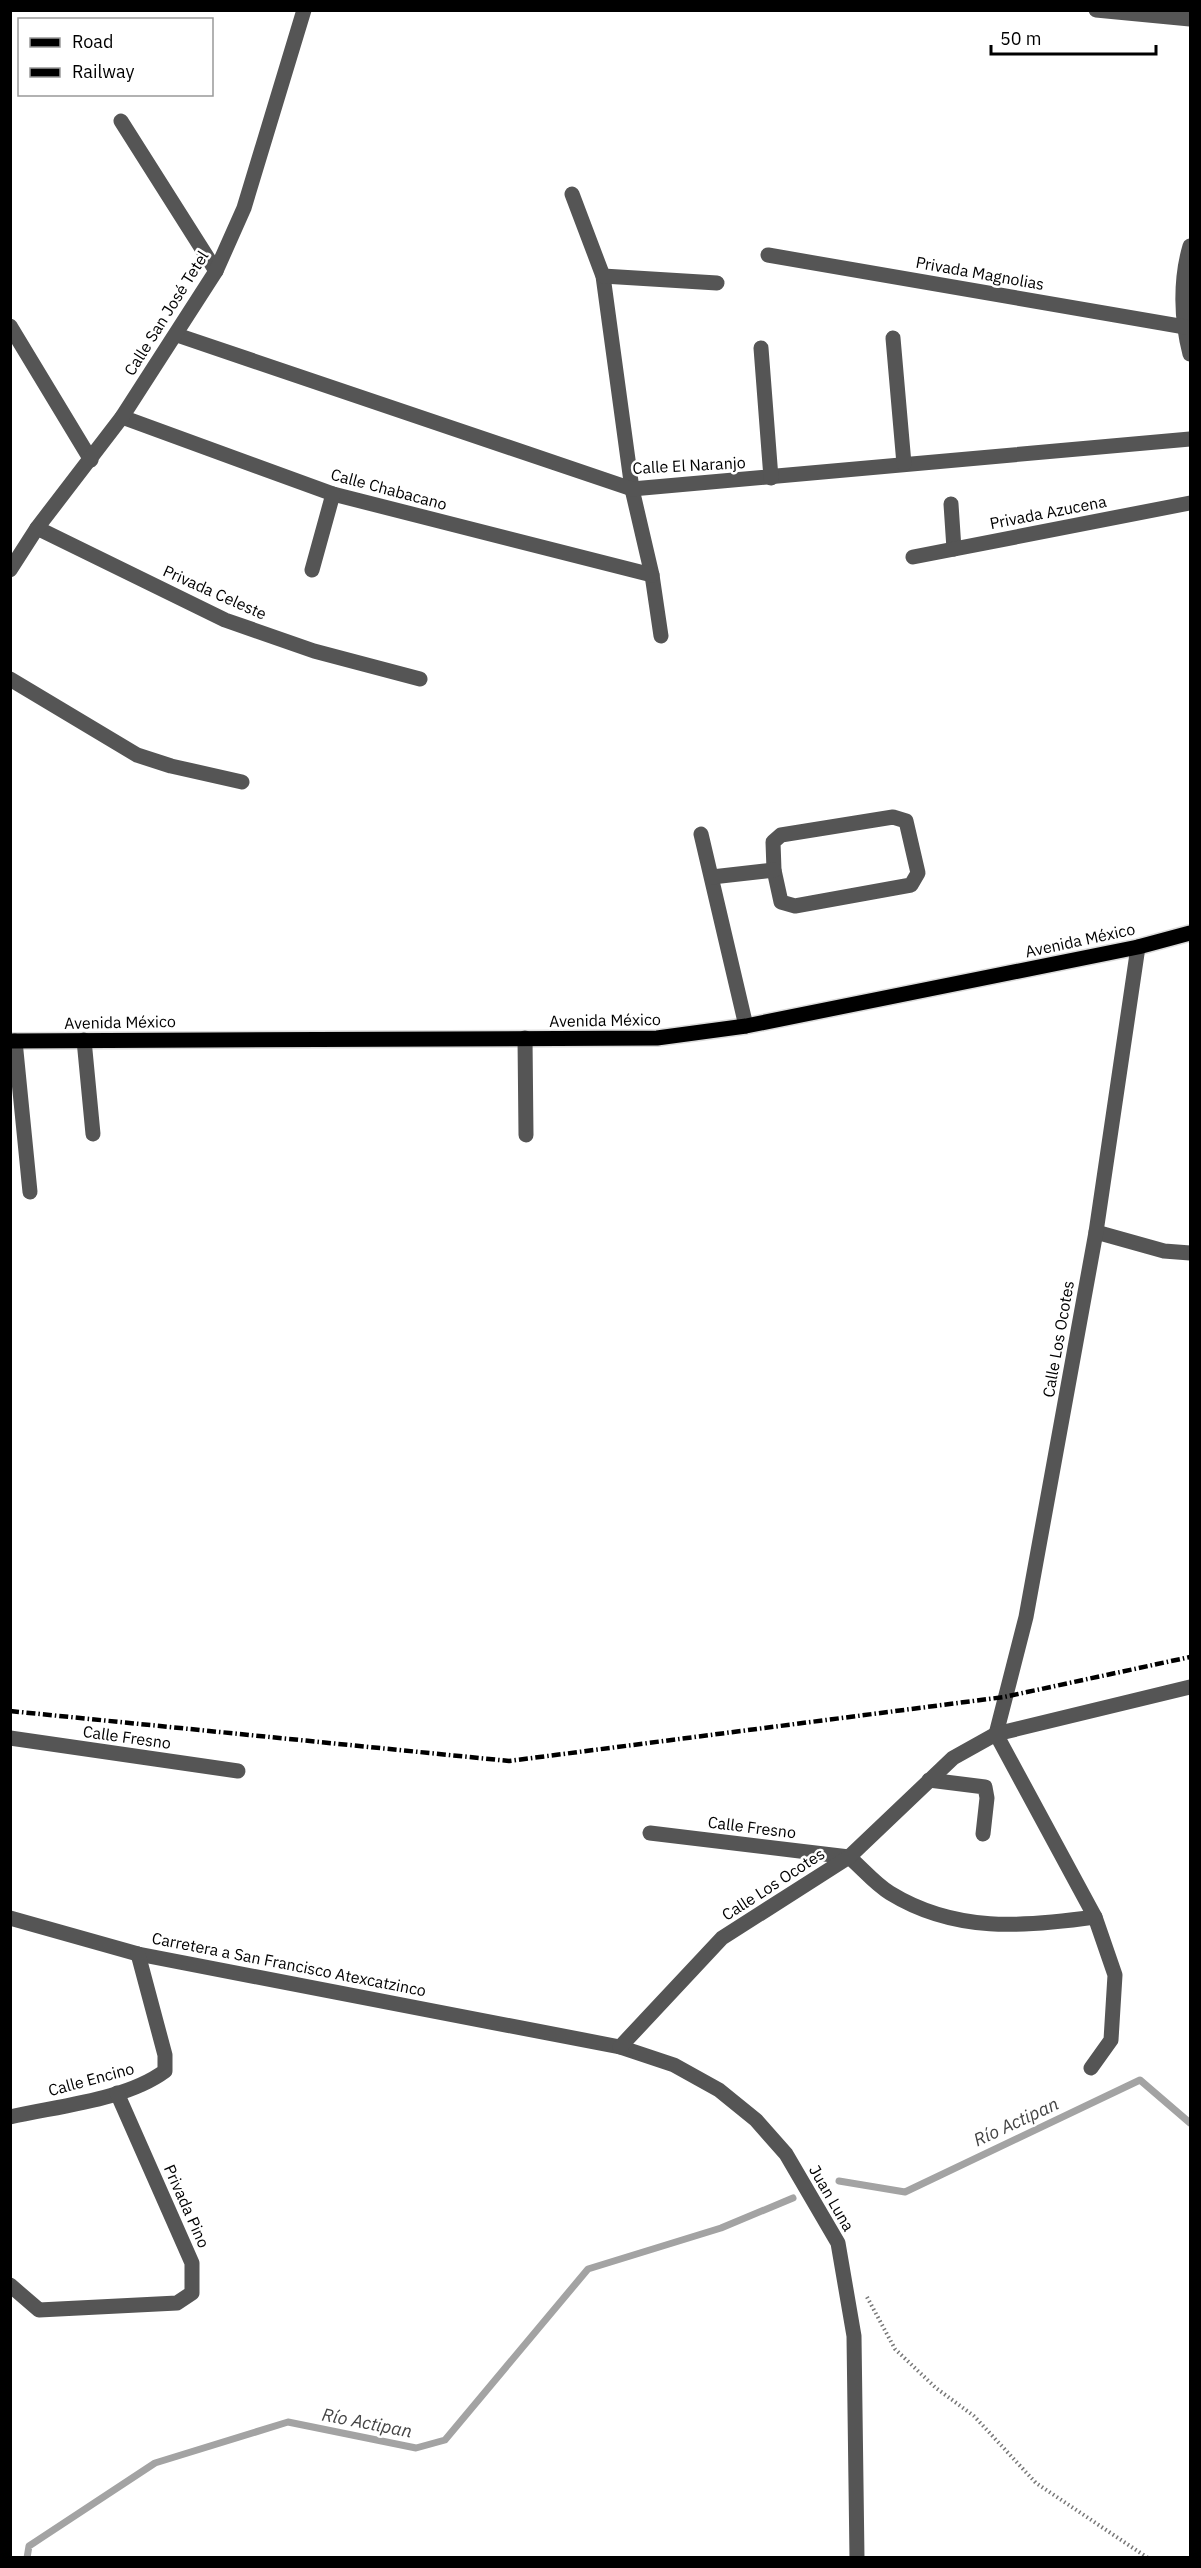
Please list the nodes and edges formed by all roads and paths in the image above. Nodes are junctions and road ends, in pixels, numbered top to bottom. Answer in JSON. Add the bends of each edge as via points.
{"nodes":[{"id":1,"x":304,"y":10,"type":"edge"},
{"id":2,"x":1096,"y":10,"type":"edge"},
{"id":3,"x":1191,"y":19,"type":"edge"},
{"id":4,"x":121,"y":121,"type":"dead end"},
{"id":5,"x":572,"y":194,"type":"dead end"},
{"id":6,"x":1191,"y":246,"type":"edge"},
{"id":7,"x":768,"y":255,"type":"dead end"},
{"id":8,"x":216,"y":271,"type":"junction"},
{"id":9,"x":603,"y":276,"type":"junction"},
{"id":10,"x":717,"y":283,"type":"dead end"},
{"id":11,"x":10,"y":326,"type":"edge"},
{"id":12,"x":1185,"y":327,"type":"junction"},
{"id":13,"x":177,"y":335,"type":"junction"},
{"id":14,"x":893,"y":338,"type":"dead end"},
{"id":15,"x":761,"y":348,"type":"dead end"},
{"id":16,"x":1190,"y":348,"type":"edge"},
{"id":17,"x":122,"y":417,"type":"junction"},
{"id":18,"x":1191,"y":439,"type":"edge"},
{"id":19,"x":91,"y":460,"type":"junction"},
{"id":20,"x":904,"y":464,"type":"junction"},
{"id":21,"x":771,"y":478,"type":"junction"},
{"id":22,"x":632,"y":489,"type":"junction"},
{"id":23,"x":333,"y":494,"type":"junction"},
{"id":24,"x":1191,"y":503,"type":"edge"},
{"id":25,"x":951,"y":504,"type":"dead end"},
{"id":26,"x":37,"y":528,"type":"junction"},
{"id":27,"x":954,"y":549,"type":"junction"},
{"id":28,"x":913,"y":557,"type":"dead end"},
{"id":29,"x":10,"y":570,"type":"edge"},
{"id":30,"x":312,"y":570,"type":"dead end"},
{"id":31,"x":652,"y":575,"type":"junction"},
{"id":32,"x":661,"y":636,"type":"dead end"},
{"id":33,"x":10,"y":679,"type":"edge"},
{"id":34,"x":420,"y":679,"type":"dead end"},
{"id":35,"x":242,"y":782,"type":"dead end"},
{"id":36,"x":700,"y":834,"type":"dead end"},
{"id":37,"x":774,"y":870,"type":"junction"},
{"id":38,"x":712,"y":877,"type":"junction"},
{"id":39,"x":1191,"y":933,"type":"edge"},
{"id":40,"x":1138,"y":946,"type":"junction"},
{"id":41,"x":746,"y":1026,"type":"junction"},
{"id":42,"x":525,"y":1038,"type":"junction"},
{"id":43,"x":84,"y":1040,"type":"junction"},
{"id":44,"x":13,"y":1041,"type":"edge"},
{"id":45,"x":93,"y":1134,"type":"dead end"},
{"id":46,"x":526,"y":1135,"type":"dead end"},
{"id":47,"x":30,"y":1192,"type":"dead end"},
{"id":48,"x":1096,"y":1232,"type":"junction"},
{"id":49,"x":1191,"y":1253,"type":"edge"},
{"id":50,"x":1191,"y":1687,"type":"edge"},
{"id":51,"x":996,"y":1734,"type":"junction"},
{"id":52,"x":10,"y":1738,"type":"edge"},
{"id":53,"x":238,"y":1771,"type":"dead end"},
{"id":54,"x":929,"y":1780,"type":"junction"},
{"id":55,"x":650,"y":1833,"type":"dead end"},
{"id":56,"x":983,"y":1834,"type":"dead end"},
{"id":57,"x":849,"y":1857,"type":"junction"},
{"id":58,"x":1095,"y":1917,"type":"junction"},
{"id":59,"x":10,"y":1918,"type":"edge"},
{"id":60,"x":138,"y":1954,"type":"junction"},
{"id":61,"x":563,"y":2035,"type":"joint"},
{"id":62,"x":620,"y":2048,"type":"junction"},
{"id":63,"x":1091,"y":2068,"type":"dead end"},
{"id":64,"x":117,"y":2093,"type":"junction"},
{"id":65,"x":10,"y":2117,"type":"edge"},
{"id":66,"x":10,"y":2285,"type":"edge"},
{"id":67,"x":867,"y":2296,"type":"dead end"},
{"id":68,"x":857,"y":2558,"type":"edge"},
{"id":69,"x":1148,"y":2558,"type":"edge"}],
"edges":[{"from":1,"to":8,"type":"street","name":"Calle San José Tetel","via":[[244,208]]},
{"from":2,"to":3,"type":"street"},
{"from":4,"to":8,"type":"street"},
{"from":5,"to":9,"type":"street"},
{"from":6,"to":12,"type":"street","via":[[1183,271]]},
{"from":7,"to":12,"type":"street","name":"Privada Magnolias"},
{"from":8,"to":13,"type":"street","name":"Calle San José Tetel"},
{"from":9,"to":10,"type":"street"},
{"from":9,"to":22,"type":"street"},
{"from":11,"to":19,"type":"street"},
{"from":12,"to":16,"type":"street"},
{"from":13,"to":17,"type":"street","name":"Calle San José Tetel"},
{"from":13,"to":22,"type":"street","name":"Calle El Naranjo"},
{"from":14,"to":20,"type":"street"},
{"from":15,"to":21,"type":"street"},
{"from":17,"to":19,"type":"street","name":"Calle San José Tetel"},
{"from":17,"to":23,"type":"street","name":"Calle Chabacano"},
{"from":18,"to":20,"type":"street","name":"Calle El Naranjo"},
{"from":19,"to":26,"type":"street","name":"Calle San José Tetel"},
{"from":20,"to":21,"type":"street","name":"Calle El Naranjo"},
{"from":21,"to":22,"type":"street","name":"Calle El Naranjo"},
{"from":22,"to":31,"type":"street"},
{"from":23,"to":30,"type":"street"},
{"from":23,"to":31,"type":"street","name":"Calle Chabacano"},
{"from":24,"to":27,"type":"street","name":"Privada Azucena"},
{"from":25,"to":27,"type":"street"},
{"from":26,"to":29,"type":"street","name":"Calle San José Tetel"},
{"from":26,"to":34,"type":"street","name":"Privada Celeste","via":[[225,620],[314,651]]},
{"from":27,"to":28,"type":"street","name":"Privada Azucena"},
{"from":31,"to":32,"type":"street"},
{"from":33,"to":35,"type":"street","via":[[137,755]]},
{"from":36,"to":38,"type":"street"},
{"from":37,"to":37,"type":"street","via":[[781,902],[795,906],[911,885],[918,873],[906,821],[893,816],[781,835],[772,842]]},
{"from":37,"to":38,"type":"street"},
{"from":38,"to":41,"type":"street"},
{"from":39,"to":40,"type":"main road","name":"Avenida México"},
{"from":40,"to":41,"type":"main road","name":"Avenida México"},
{"from":40,"to":48,"type":"street","name":"Calle Los Ocotes"},
{"from":41,"to":42,"type":"main road","name":"Avenida México","via":[[657,1038]]},
{"from":42,"to":43,"type":"main road","name":"Avenida México"},
{"from":42,"to":46,"type":"street"},
{"from":43,"to":44,"type":"main road","name":"Avenida México"},
{"from":43,"to":45,"type":"street"},
{"from":44,"to":47,"type":"street"},
{"from":48,"to":49,"type":"street","via":[[1164,1251]]},
{"from":48,"to":51,"type":"street","name":"Calle Los Ocotes","via":[[1026,1617]]},
{"from":50,"to":51,"type":"street","name":"Calle Los Ocotes"},
{"from":51,"to":54,"type":"street","name":"Calle Los Ocotes","via":[[953,1758]]},
{"from":51,"to":58,"type":"street"},
{"from":52,"to":53,"type":"street","name":"Calle Fresno"},
{"from":54,"to":56,"type":"street","via":[[985,1787]]},
{"from":54,"to":57,"type":"street","name":"Calle Los Ocotes"},
{"from":55,"to":57,"type":"street","name":"Calle Fresno"},
{"from":57,"to":58,"type":"street","via":[[889,1893],[943,1918],[994,1925]]},
{"from":57,"to":62,"type":"street","name":"Calle Los Ocotes","via":[[722,1938]]},
{"from":58,"to":63,"type":"street","via":[[1115,1976],[1111,2040]]},
{"from":59,"to":60,"type":"street","name":"Carretera a San Francisco Atexcatzinco"},
{"from":60,"to":61,"type":"street","name":"Carretera a San Francisco Atexcatzinco"},
{"from":60,"to":64,"type":"street","name":"Calle Encino","via":[[165,2055],[165,2071]]},
{"from":61,"to":62,"type":"street","name":"Juan Luna"},
{"from":62,"to":68,"type":"street","name":"Juan Luna","via":[[674,2065],[719,2091],[756,2120],[786,2154],[838,2243],[854,2336]]},
{"from":64,"to":65,"type":"street","name":"Calle Encino"},
{"from":64,"to":66,"type":"street","name":"Privada Pino","via":[[192,2263],[192,2294],[177,2303],[39,2310]]},
{"from":67,"to":69,"type":"path","via":[[895,2349],[936,2388],[974,2416],[1036,2483]]}]}
